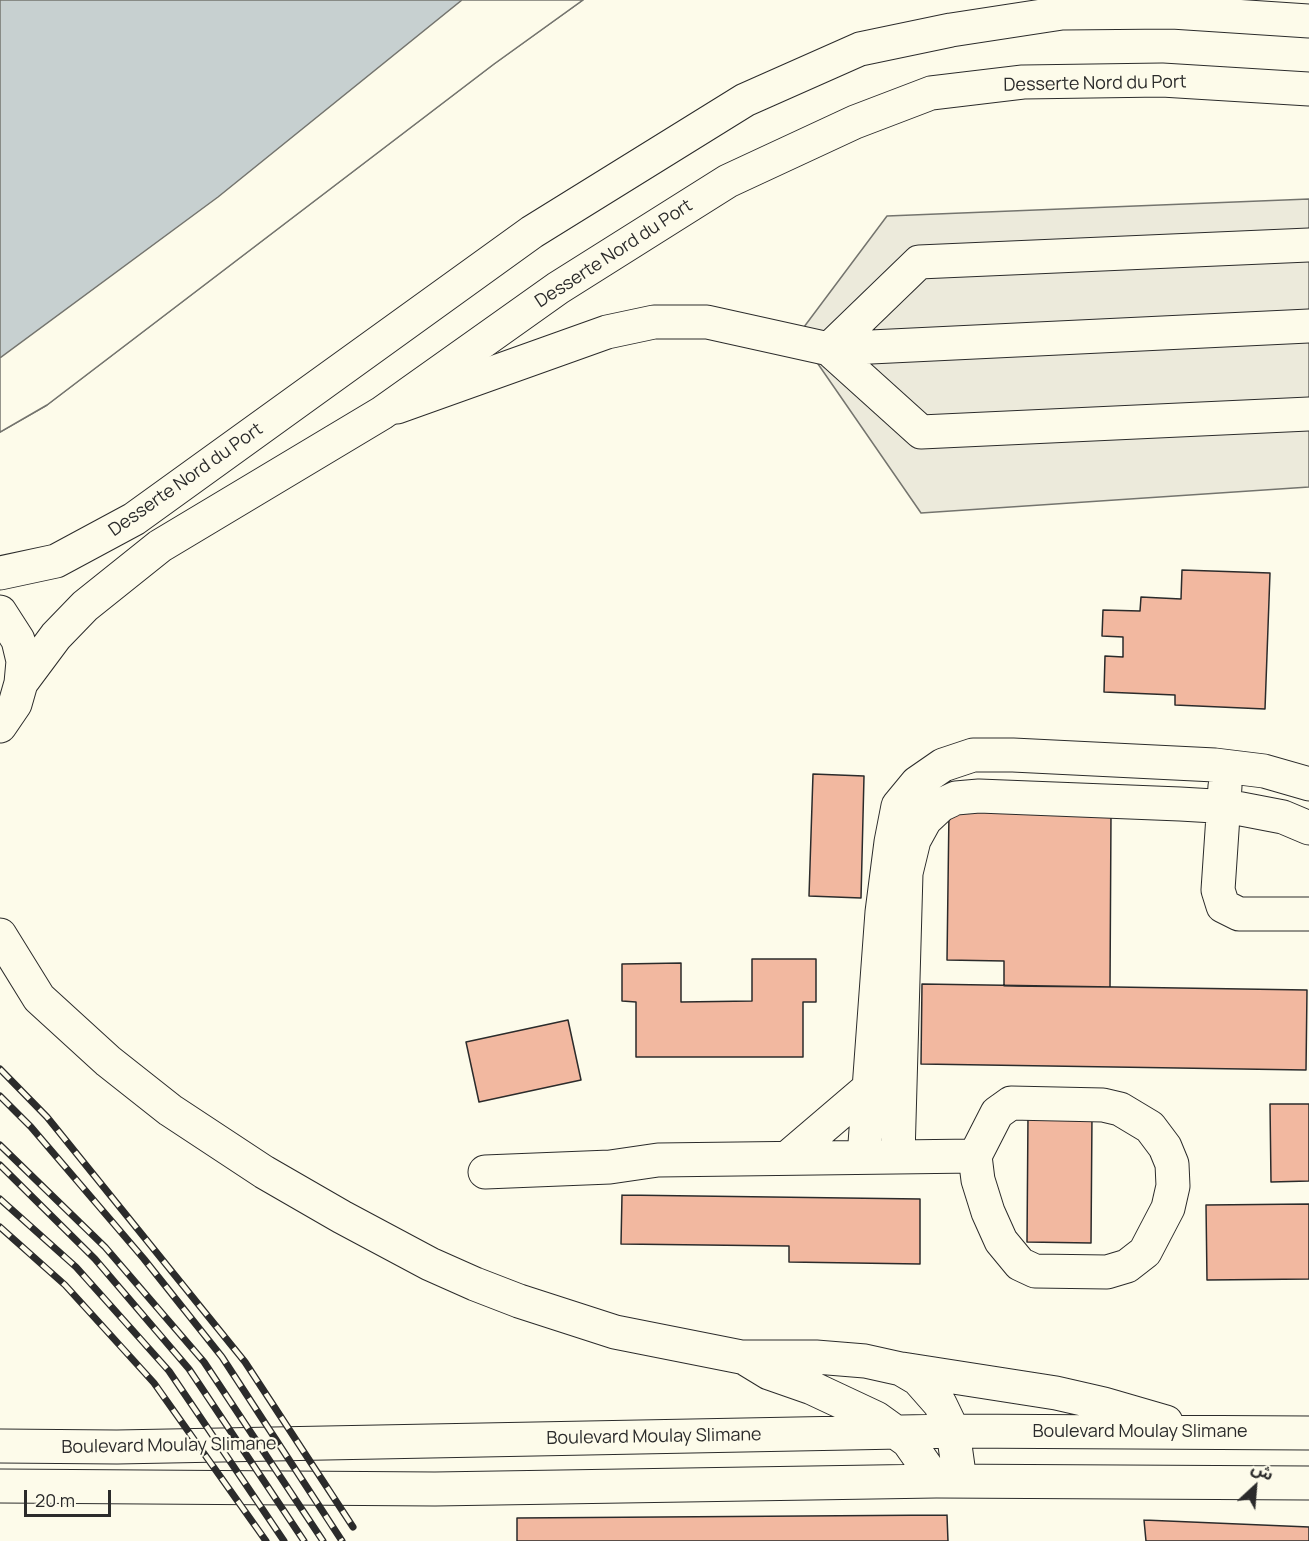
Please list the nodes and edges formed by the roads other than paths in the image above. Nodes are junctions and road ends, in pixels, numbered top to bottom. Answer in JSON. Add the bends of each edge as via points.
{"nodes":[{"id":1,"x":1309,"y":21,"type":"edge"},
{"id":2,"x":1309,"y":89,"type":"edge"},
{"id":3,"x":1309,"y":245,"type":"edge"},
{"id":4,"x":1309,"y":326,"type":"edge"},
{"id":5,"x":829,"y":349,"type":"junction"},
{"id":6,"x":382,"y":413,"type":"junction"},
{"id":7,"x":1309,"y":414,"type":"edge"},
{"id":8,"x":0,"y":573,"type":"edge"},
{"id":9,"x":0,"y":612,"type":"edge"},
{"id":10,"x":21,"y":683,"type":"junction"},
{"id":11,"x":0,"y":726,"type":"edge"},
{"id":12,"x":1227,"y":766,"type":"junction"},
{"id":13,"x":1309,"y":784,"type":"edge"},
{"id":14,"x":1224,"y":806,"type":"junction"},
{"id":15,"x":1309,"y":828,"type":"edge"},
{"id":16,"x":897,"y":873,"type":"junction"},
{"id":17,"x":1309,"y":914,"type":"edge"},
{"id":18,"x":0,"y":935,"type":"edge"},
{"id":19,"x":869,"y":1088,"type":"junction"},
{"id":20,"x":898,"y":1156,"type":"junction"},
{"id":21,"x":975,"y":1156,"type":"junction"},
{"id":22,"x":864,"y":1157,"type":"junction"},
{"id":23,"x":787,"y":1158,"type":"junction"},
{"id":24,"x":485,"y":1172,"type":"dead end"},
{"id":25,"x":741,"y":1357,"type":"junction"},
{"id":26,"x":901,"y":1369,"type":"junction"},
{"id":27,"x":953,"y":1431,"type":"junction"},
{"id":28,"x":900,"y":1433,"type":"junction"},
{"id":29,"x":1196,"y":1433,"type":"junction"},
{"id":30,"x":1309,"y":1433,"type":"edge"},
{"id":31,"x":0,"y":1446,"type":"edge"},
{"id":32,"x":948,"y":1481,"type":"junction"},
{"id":33,"x":1309,"y":1483,"type":"edge"},
{"id":34,"x":0,"y":1486,"type":"edge"}],
"edges":[{"from":1,"to":8,"type":"main road","name":"Desserte Nord du Port","via":[[1172,12],[1062,14],[951,30],[860,49],[745,100],[532,232],[134,519],[56,561]]},
{"from":2,"to":6,"type":"main road","name":"Desserte Nord du Port","via":[[1162,80],[1023,82],[931,93],[855,122],[728,181],[558,288]]},
{"from":3,"to":5,"type":"main road","via":[[919,262]]},
{"from":4,"to":5,"type":"main road"},
{"from":5,"to":6,"type":"main road","via":[[707,322],[654,322],[607,332]]},
{"from":5,"to":7,"type":"main road","via":[[921,432]]},
{"from":6,"to":10,"type":"main road","name":"Desserte Nord du Port","via":[[160,546],[78,612],[34,662]]},
{"from":9,"to":10,"type":"main road","via":[[18,640]]},
{"from":10,"to":11,"type":"main road","via":[[15,704]]},
{"from":12,"to":13,"type":"main road","via":[[1264,771]]},
{"from":12,"to":14,"type":"main road"},
{"from":12,"to":16,"type":"main road","via":[[973,755],[943,765],[917,783],[898,806]]},
{"from":14,"to":15,"type":"main road","via":[[1283,817]]},
{"from":14,"to":16,"type":"main road","via":[[956,798],[925,820]]},
{"from":14,"to":17,"type":"main road","via":[[1218,890],[1223,906],[1239,914]]},
{"from":16,"to":19,"type":"main road"},
{"from":16,"to":20,"type":"main road"},
{"from":18,"to":25,"type":"main road","via":[[39,998],[108,1061],[170,1110],[313,1200],[430,1264],[519,1301],[615,1332]]},
{"from":19,"to":22,"type":"main road"},
{"from":19,"to":23,"type":"main road"},
{"from":20,"to":21,"type":"main road"},
{"from":20,"to":22,"type":"main road"},
{"from":21,"to":21,"type":"main road","via":[[978,1180],[1001,1240],[1020,1264],[1035,1271],[1107,1272],[1127,1266],[1145,1252],[1168,1208],[1173,1186],[1172,1164],[1150,1127],[1120,1109],[1102,1105],[1011,1103],[997,1113]]},
{"from":22,"to":23,"type":"main road"},
{"from":23,"to":24,"type":"main road","via":[[658,1160],[610,1167]]},
{"from":25,"to":26,"type":"main road","via":[[816,1357]]},
{"from":25,"to":28,"type":"main road","via":[[769,1373],[850,1404]]},
{"from":26,"to":27,"type":"main road","via":[[927,1388]]},
{"from":26,"to":29,"type":"main road","via":[[1056,1393],[1148,1416]]},
{"from":27,"to":28,"type":"main road","name":"Boulevard Moulay Slimane"},
{"from":27,"to":29,"type":"main road","name":"Boulevard Moulay Slimane"},
{"from":27,"to":32,"type":"main road"},
{"from":28,"to":31,"type":"main road","name":"Boulevard Moulay Slimane","via":[[141,1447]]},
{"from":28,"to":32,"type":"main road","via":[[926,1464]]},
{"from":29,"to":30,"type":"main road","name":"Boulevard Moulay Slimane"},
{"from":32,"to":33,"type":"main road"},
{"from":32,"to":34,"type":"main road","via":[[435,1490]]}]}
